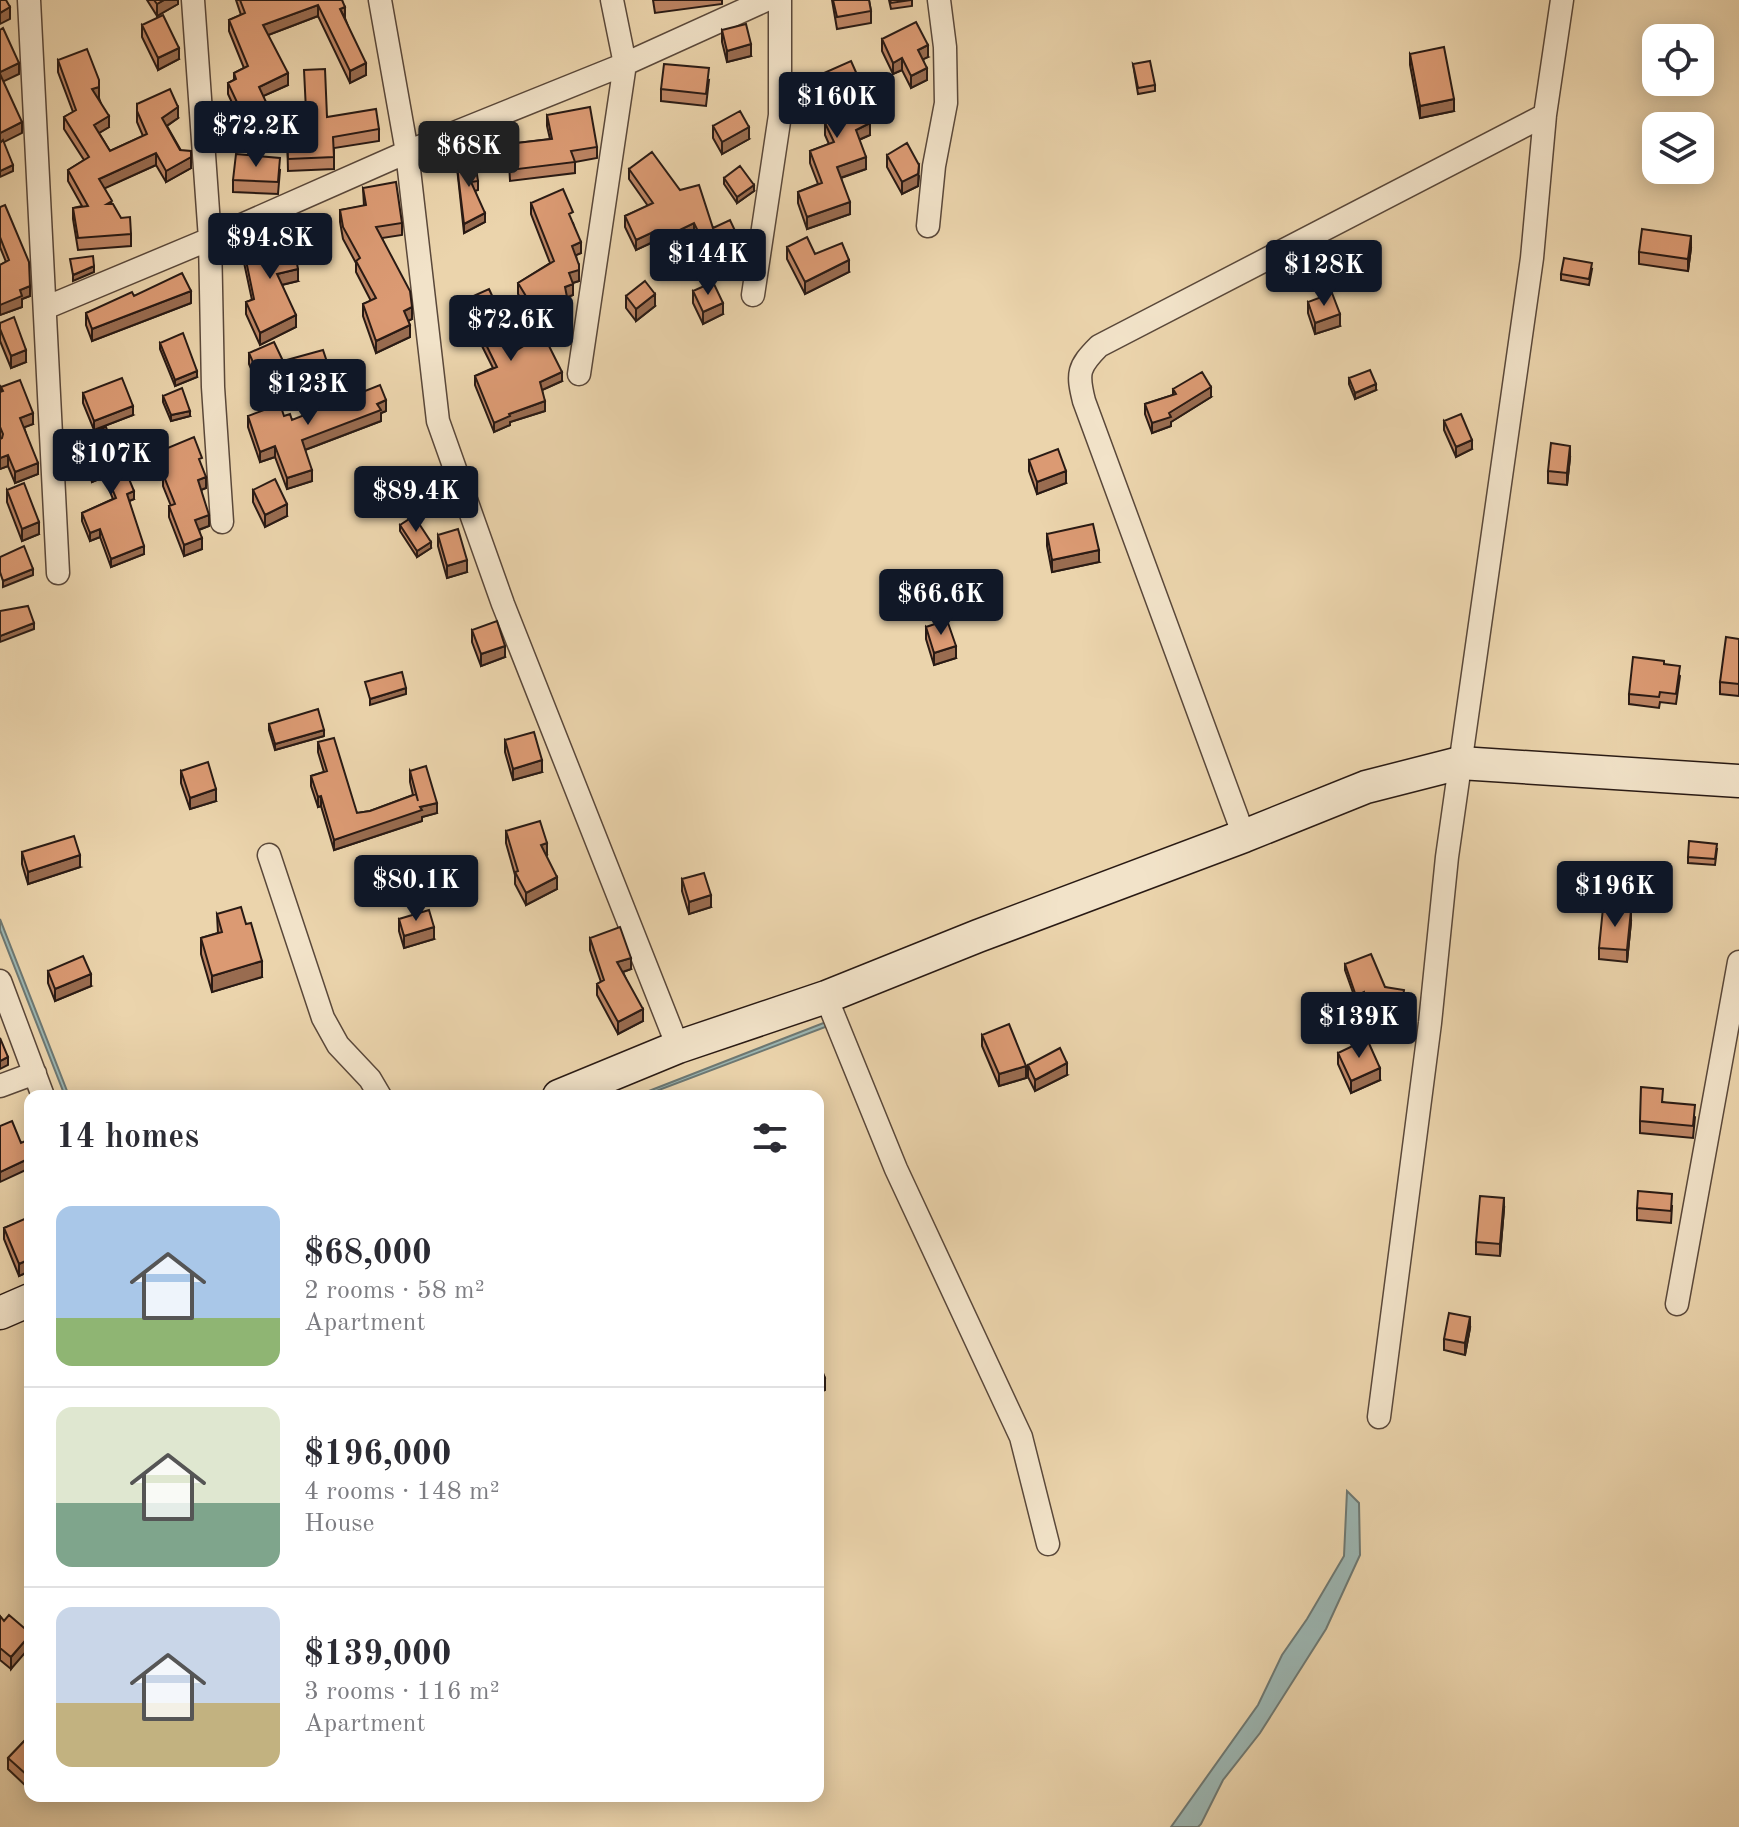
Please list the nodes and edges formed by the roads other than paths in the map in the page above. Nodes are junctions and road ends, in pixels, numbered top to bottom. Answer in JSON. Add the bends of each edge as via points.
{"nodes":[{"id":1,"x":29,"y":0,"type":"edge"},
{"id":2,"x":193,"y":0,"type":"edge"},
{"id":3,"x":380,"y":0,"type":"edge"},
{"id":4,"x":612,"y":0,"type":"edge"},
{"id":5,"x":766,"y":0,"type":"edge"},
{"id":6,"x":780,"y":0,"type":"edge"},
{"id":7,"x":939,"y":0,"type":"edge"},
{"id":8,"x":1562,"y":0,"type":"edge"},
{"id":9,"x":625,"y":64,"type":"junction"},
{"id":10,"x":1545,"y":115,"type":"junction"},
{"id":11,"x":407,"y":152,"type":"junction"},
{"id":12,"x":928,"y":226,"type":"dead end"},
{"id":13,"x":210,"y":239,"type":"junction"},
{"id":14,"x":753,"y":295,"type":"dead end"},
{"id":15,"x":45,"y":308,"type":"junction"},
{"id":16,"x":579,"y":374,"type":"dead end"},
{"id":17,"x":222,"y":522,"type":"dead end"},
{"id":18,"x":58,"y":573,"type":"dead end"},
{"id":19,"x":1460,"y":763,"type":"junction"},
{"id":20,"x":1739,"y":781,"type":"edge"},
{"id":21,"x":1244,"y":836,"type":"junction"},
{"id":22,"x":269,"y":855,"type":"dead end"},
{"id":23,"x":1739,"y":962,"type":"edge"},
{"id":24,"x":0,"y":981,"type":"edge"},
{"id":25,"x":826,"y":997,"type":"junction"},
{"id":26,"x":678,"y":1047,"type":"junction"},
{"id":27,"x":35,"y":1073,"type":"junction"},
{"id":28,"x":0,"y":1086,"type":"edge"},
{"id":29,"x":41,"y":1090,"type":"edge"},
{"id":30,"x":376,"y":1090,"type":"edge"},
{"id":31,"x":574,"y":1090,"type":"edge"},
{"id":32,"x":24,"y":1303,"type":"edge"},
{"id":33,"x":1677,"y":1304,"type":"dead end"},
{"id":34,"x":0,"y":1313,"type":"edge"},
{"id":35,"x":1379,"y":1417,"type":"dead end"},
{"id":36,"x":1048,"y":1544,"type":"dead end"}],
"edges":[{"from":1,"to":15,"type":"street"},
{"from":2,"to":13,"type":"street"},
{"from":3,"to":11,"type":"street"},
{"from":4,"to":9,"type":"street"},
{"from":5,"to":9,"type":"street"},
{"from":6,"to":14,"type":"street","via":[[780,115]]},
{"from":7,"to":12,"type":"street","via":[[946,103]]},
{"from":8,"to":10,"type":"street"},
{"from":9,"to":11,"type":"street"},
{"from":9,"to":16,"type":"street"},
{"from":10,"to":19,"type":"street","via":[[1532,258]]},
{"from":10,"to":21,"type":"street","via":[[1099,346],[1084,360],[1078,376],[1084,401]]},
{"from":11,"to":13,"type":"street"},
{"from":11,"to":26,"type":"street","via":[[438,421],[503,604]]},
{"from":13,"to":15,"type":"street"},
{"from":13,"to":17,"type":"street"},
{"from":15,"to":18,"type":"street"},
{"from":19,"to":20,"type":"street"},
{"from":19,"to":21,"type":"street","via":[[1366,787]]},
{"from":19,"to":35,"type":"street"},
{"from":21,"to":25,"type":"street"},
{"from":22,"to":30,"type":"street","via":[[323,1018],[338,1045]]},
{"from":23,"to":33,"type":"street"},
{"from":24,"to":27,"type":"street"},
{"from":25,"to":26,"type":"street"},
{"from":25,"to":36,"type":"street","via":[[896,1169],[1021,1437]]},
{"from":26,"to":31,"type":"street"},
{"from":27,"to":28,"type":"street"},
{"from":27,"to":29,"type":"street"},
{"from":32,"to":34,"type":"street"}]}
